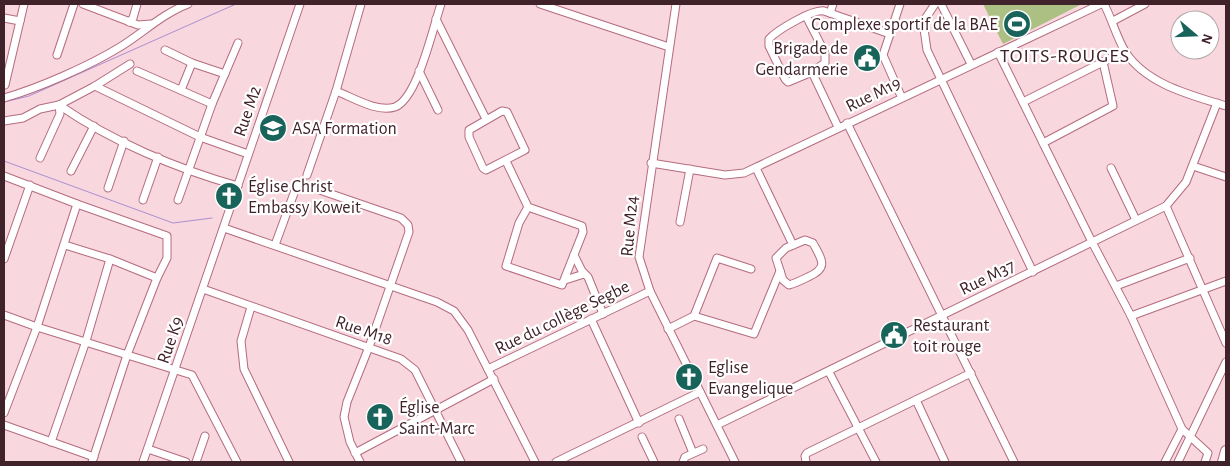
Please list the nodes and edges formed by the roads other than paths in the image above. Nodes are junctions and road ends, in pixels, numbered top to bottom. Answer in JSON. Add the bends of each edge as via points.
{"nodes":[{"id":1,"x":24,"y":4,"type":"edge"},
{"id":2,"x":74,"y":4,"type":"edge"},
{"id":3,"x":83,"y":4,"type":"edge"},
{"id":4,"x":137,"y":4,"type":"edge"},
{"id":5,"x":188,"y":4,"type":"edge"},
{"id":6,"x":300,"y":4,"type":"edge"},
{"id":7,"x":361,"y":4,"type":"edge"},
{"id":8,"x":441,"y":4,"type":"edge"},
{"id":9,"x":540,"y":4,"type":"edge"},
{"id":10,"x":676,"y":4,"type":"edge"},
{"id":11,"x":834,"y":4,"type":"edge"},
{"id":12,"x":900,"y":4,"type":"edge"},
{"id":13,"x":935,"y":4,"type":"edge"},
{"id":14,"x":941,"y":4,"type":"edge"},
{"id":15,"x":1102,"y":4,"type":"edge"},
{"id":16,"x":1145,"y":4,"type":"edge"},
{"id":17,"x":173,"y":7,"type":"edge"},
{"id":18,"x":830,"y":13,"type":"junction"},
{"id":19,"x":806,"y":16,"type":"junction"},
{"id":20,"x":4,"y":18,"type":"edge"},
{"id":21,"x":436,"y":19,"type":"junction"},
{"id":22,"x":1113,"y":20,"type":"junction"},
{"id":23,"x":20,"y":21,"type":"junction"},
{"id":24,"x":129,"y":22,"type":"junction"},
{"id":25,"x":152,"y":24,"type":"junction"},
{"id":26,"x":890,"y":34,"type":"junction"},
{"id":27,"x":238,"y":43,"type":"dead end"},
{"id":28,"x":669,"y":47,"type":"junction"},
{"id":29,"x":165,"y":50,"type":"dead end"},
{"id":30,"x":1125,"y":51,"type":"junction"},
{"id":31,"x":998,"y":52,"type":"junction"},
{"id":32,"x":4,"y":54,"type":"edge"},
{"id":33,"x":57,"y":55,"type":"dead end"},
{"id":34,"x":12,"y":56,"type":"junction"},
{"id":35,"x":1102,"y":62,"type":"junction"},
{"id":36,"x":192,"y":63,"type":"junction"},
{"id":37,"x":130,"y":64,"type":"dead end"},
{"id":38,"x":971,"y":64,"type":"junction"},
{"id":39,"x":137,"y":71,"type":"dead end"},
{"id":40,"x":419,"y":71,"type":"junction"},
{"id":41,"x":812,"y":72,"type":"junction"},
{"id":42,"x":225,"y":74,"type":"junction"},
{"id":43,"x":940,"y":78,"type":"junction"},
{"id":44,"x":5,"y":85,"type":"edge"},
{"id":45,"x":95,"y":86,"type":"junction"},
{"id":46,"x":181,"y":90,"type":"junction"},
{"id":47,"x":336,"y":91,"type":"junction"},
{"id":48,"x":901,"y":96,"type":"junction"},
{"id":49,"x":4,"y":98,"type":"edge"},
{"id":50,"x":1023,"y":102,"type":"junction"},
{"id":51,"x":1217,"y":103,"type":"junction"},
{"id":52,"x":212,"y":104,"type":"junction"},
{"id":53,"x":59,"y":105,"type":"junction"},
{"id":54,"x":1226,"y":106,"type":"edge"},
{"id":55,"x":438,"y":110,"type":"dead end"},
{"id":56,"x":486,"y":119,"type":"junction"},
{"id":57,"x":4,"y":121,"type":"edge"},
{"id":58,"x":847,"y":123,"type":"junction"},
{"id":59,"x":94,"y":126,"type":"junction"},
{"id":60,"x":838,"y":127,"type":"junction"},
{"id":61,"x":200,"y":137,"type":"junction"},
{"id":62,"x":124,"y":141,"type":"junction"},
{"id":63,"x":1043,"y":143,"type":"junction"},
{"id":64,"x":248,"y":154,"type":"junction"},
{"id":65,"x":158,"y":157,"type":"junction"},
{"id":66,"x":40,"y":158,"type":"dead end"},
{"id":67,"x":506,"y":161,"type":"junction"},
{"id":68,"x":651,"y":163,"type":"junction"},
{"id":69,"x":1193,"y":166,"type":"junction"},
{"id":70,"x":756,"y":168,"type":"junction"},
{"id":71,"x":1111,"y":168,"type":"dead end"},
{"id":72,"x":690,"y":169,"type":"junction"},
{"id":73,"x":189,"y":170,"type":"junction"},
{"id":74,"x":71,"y":171,"type":"dead end"},
{"id":75,"x":308,"y":175,"type":"dead end"},
{"id":76,"x":4,"y":176,"type":"edge"},
{"id":77,"x":1226,"y":177,"type":"edge"},
{"id":78,"x":30,"y":185,"type":"junction"},
{"id":79,"x":238,"y":186,"type":"junction"},
{"id":80,"x":108,"y":188,"type":"dead end"},
{"id":81,"x":143,"y":200,"type":"dead end"},
{"id":82,"x":178,"y":200,"type":"dead end"},
{"id":83,"x":77,"y":204,"type":"junction"},
{"id":84,"x":1166,"y":206,"type":"junction"},
{"id":85,"x":528,"y":207,"type":"junction"},
{"id":86,"x":1136,"y":220,"type":"junction"},
{"id":87,"x":680,"y":222,"type":"dead end"},
{"id":88,"x":224,"y":228,"type":"junction"},
{"id":89,"x":1092,"y":242,"type":"junction"},
{"id":90,"x":793,"y":244,"type":"junction"},
{"id":91,"x":65,"y":245,"type":"junction"},
{"id":92,"x":275,"y":245,"type":"junction"},
{"id":93,"x":574,"y":255,"type":"junction"},
{"id":94,"x":1190,"y":258,"type":"junction"},
{"id":95,"x":4,"y":259,"type":"edge"},
{"id":96,"x":110,"y":259,"type":"junction"},
{"id":97,"x":751,"y":269,"type":"dead end"},
{"id":98,"x":780,"y":271,"type":"junction"},
{"id":99,"x":1033,"y":272,"type":"junction"},
{"id":100,"x":584,"y":274,"type":"junction"},
{"id":101,"x":157,"y":278,"type":"junction"},
{"id":102,"x":565,"y":280,"type":"junction"},
{"id":103,"x":1226,"y":282,"type":"edge"},
{"id":104,"x":391,"y":285,"type":"junction"},
{"id":105,"x":1116,"y":286,"type":"junction"},
{"id":106,"x":203,"y":289,"type":"junction"},
{"id":107,"x":1205,"y":290,"type":"junction"},
{"id":108,"x":650,"y":291,"type":"junction"},
{"id":109,"x":251,"y":307,"type":"junction"},
{"id":110,"x":4,"y":314,"type":"edge"},
{"id":111,"x":603,"y":314,"type":"junction"},
{"id":112,"x":694,"y":316,"type":"junction"},
{"id":113,"x":943,"y":316,"type":"junction"},
{"id":114,"x":1131,"y":316,"type":"junction"},
{"id":115,"x":591,"y":319,"type":"junction"},
{"id":116,"x":37,"y":327,"type":"junction"},
{"id":117,"x":668,"y":329,"type":"junction"},
{"id":118,"x":86,"y":341,"type":"junction"},
{"id":119,"x":1226,"y":343,"type":"edge"},
{"id":120,"x":369,"y":347,"type":"junction"},
{"id":121,"x":127,"y":355,"type":"junction"},
{"id":122,"x":1226,"y":362,"type":"edge"},
{"id":123,"x":488,"y":369,"type":"junction"},
{"id":124,"x":175,"y":370,"type":"junction"},
{"id":125,"x":829,"y":372,"type":"junction"},
{"id":126,"x":971,"y":372,"type":"junction"},
{"id":127,"x":494,"y":379,"type":"junction"},
{"id":128,"x":700,"y":392,"type":"junction"},
{"id":129,"x":916,"y":400,"type":"junction"},
{"id":130,"x":435,"y":411,"type":"junction"},
{"id":131,"x":4,"y":413,"type":"edge"},
{"id":132,"x":679,"y":420,"type":"dead end"},
{"id":133,"x":639,"y":422,"type":"junction"},
{"id":134,"x":4,"y":425,"type":"edge"},
{"id":135,"x":717,"y":425,"type":"junction"},
{"id":136,"x":860,"y":429,"type":"junction"},
{"id":137,"x":1182,"y":429,"type":"junction"},
{"id":138,"x":205,"y":436,"type":"dead end"},
{"id":139,"x":642,"y":437,"type":"dead end"},
{"id":140,"x":1190,"y":438,"type":"junction"},
{"id":141,"x":51,"y":442,"type":"junction"},
{"id":142,"x":148,"y":449,"type":"junction"},
{"id":143,"x":702,"y":449,"type":"dead end"},
{"id":144,"x":1226,"y":451,"type":"edge"},
{"id":145,"x":355,"y":453,"type":"junction"},
{"id":146,"x":693,"y":453,"type":"junction"},
{"id":147,"x":93,"y":460,"type":"edge"},
{"id":148,"x":143,"y":462,"type":"edge"},
{"id":149,"x":186,"y":462,"type":"edge"},
{"id":150,"x":196,"y":462,"type":"edge"},
{"id":151,"x":237,"y":462,"type":"edge"},
{"id":152,"x":289,"y":462,"type":"edge"},
{"id":153,"x":360,"y":462,"type":"edge"},
{"id":154,"x":461,"y":462,"type":"edge"},
{"id":155,"x":534,"y":462,"type":"edge"},
{"id":156,"x":556,"y":462,"type":"edge"},
{"id":157,"x":654,"y":462,"type":"edge"},
{"id":158,"x":683,"y":462,"type":"edge"},
{"id":159,"x":735,"y":462,"type":"edge"},
{"id":160,"x":806,"y":462,"type":"edge"},
{"id":161,"x":876,"y":462,"type":"edge"},
{"id":162,"x":946,"y":462,"type":"edge"},
{"id":163,"x":1014,"y":462,"type":"edge"},
{"id":164,"x":1165,"y":462,"type":"edge"},
{"id":165,"x":1178,"y":462,"type":"edge"},
{"id":166,"x":1205,"y":462,"type":"edge"},
{"id":167,"x":1223,"y":462,"type":"edge"}],
"edges":[{"from":1,"to":23,"type":"street"},
{"from":2,"to":33,"type":"street"},
{"from":3,"to":24,"type":"street"},
{"from":4,"to":24,"type":"street"},
{"from":5,"to":17,"type":"street"},
{"from":6,"to":64,"type":"street","name":"Rue M2"},
{"from":7,"to":47,"type":"street"},
{"from":8,"to":21,"type":"street"},
{"from":9,"to":28,"type":"street"},
{"from":10,"to":28,"type":"street","name":"Rue M24"},
{"from":11,"to":18,"type":"street"},
{"from":12,"to":26,"type":"street"},
{"from":13,"to":43,"type":"street","via":[[925,17],[922,31]]},
{"from":14,"to":38,"type":"street"},
{"from":15,"to":22,"type":"street"},
{"from":15,"to":31,"type":"street","name":"Rue M19"},
{"from":16,"to":22,"type":"street"},
{"from":17,"to":25,"type":"street"},
{"from":18,"to":19,"type":"street","via":[[817,10]]},
{"from":18,"to":26,"type":"street"},
{"from":19,"to":41,"type":"street","via":[[826,55],[825,63]]},
{"from":19,"to":41,"type":"street","via":[[771,36],[768,43],[786,81],[791,82]]},
{"from":20,"to":23,"type":"street"},
{"from":21,"to":40,"type":"street"},
{"from":21,"to":56,"type":"street"},
{"from":22,"to":30,"type":"street"},
{"from":23,"to":34,"type":"street"},
{"from":24,"to":25,"type":"street"},
{"from":25,"to":49,"type":"street","via":[[106,55],[27,92]]},
{"from":26,"to":48,"type":"street","via":[[883,55]]},
{"from":27,"to":42,"type":"street"},
{"from":28,"to":68,"type":"street","name":"Rue M24"},
{"from":29,"to":36,"type":"street"},
{"from":30,"to":35,"type":"street"},
{"from":30,"to":51,"type":"street","via":[[1140,70],[1164,84]]},
{"from":31,"to":38,"type":"street","name":"Rue M19"},
{"from":31,"to":50,"type":"street"},
{"from":32,"to":34,"type":"street"},
{"from":34,"to":44,"type":"street"},
{"from":35,"to":50,"type":"street"},
{"from":35,"to":63,"type":"street","via":[[1113,106]]},
{"from":36,"to":42,"type":"street"},
{"from":36,"to":46,"type":"street"},
{"from":37,"to":45,"type":"street"},
{"from":38,"to":43,"type":"street","name":"Rue M19"},
{"from":39,"to":46,"type":"street"},
{"from":40,"to":47,"type":"street","via":[[406,97],[394,106],[372,105]]},
{"from":40,"to":55,"type":"street"},
{"from":41,"to":60,"type":"street"},
{"from":42,"to":52,"type":"street"},
{"from":43,"to":48,"type":"street","name":"Rue M19"},
{"from":43,"to":99,"type":"street"},
{"from":45,"to":53,"type":"street"},
{"from":45,"to":61,"type":"street"},
{"from":46,"to":52,"type":"street"},
{"from":47,"to":75,"type":"street"},
{"from":48,"to":58,"type":"street","name":"Rue M19"},
{"from":50,"to":63,"type":"street"},
{"from":51,"to":54,"type":"street"},
{"from":51,"to":69,"type":"street","name":"Rue M37"},
{"from":52,"to":61,"type":"street"},
{"from":53,"to":57,"type":"street"},
{"from":53,"to":59,"type":"street"},
{"from":53,"to":66,"type":"street","via":[[60,114]]},
{"from":56,"to":67,"type":"street","via":[[502,111],[507,112],[525,150]]},
{"from":56,"to":67,"type":"street","via":[[470,128],[468,133],[483,168],[486,170]]},
{"from":58,"to":60,"type":"street","name":"Rue M19"},
{"from":58,"to":113,"type":"street"},
{"from":59,"to":62,"type":"street"},
{"from":59,"to":74,"type":"street"},
{"from":60,"to":70,"type":"street","name":"Rue M19"},
{"from":61,"to":64,"type":"street"},
{"from":61,"to":73,"type":"street"},
{"from":62,"to":65,"type":"street"},
{"from":62,"to":80,"type":"street"},
{"from":63,"to":89,"type":"street"},
{"from":64,"to":79,"type":"street","name":"Rue M2"},
{"from":65,"to":73,"type":"street"},
{"from":65,"to":81,"type":"street"},
{"from":67,"to":85,"type":"street"},
{"from":68,"to":72,"type":"street","name":"Rue M19"},
{"from":68,"to":108,"type":"street","name":"Rue M24","via":[[638,257]]},
{"from":69,"to":77,"type":"street"},
{"from":69,"to":84,"type":"street","name":"Rue M37","via":[[1182,189]]},
{"from":70,"to":72,"type":"street","name":"Rue M19","via":[[725,175]]},
{"from":70,"to":90,"type":"street"},
{"from":71,"to":86,"type":"street"},
{"from":72,"to":87,"type":"street"},
{"from":73,"to":79,"type":"street"},
{"from":73,"to":82,"type":"street"},
{"from":76,"to":78,"type":"street"},
{"from":78,"to":83,"type":"street"},
{"from":78,"to":95,"type":"street"},
{"from":79,"to":88,"type":"street","name":"Rue M2"},
{"from":83,"to":91,"type":"street"},
{"from":83,"to":101,"type":"street","via":[[168,236],[167,258]]},
{"from":84,"to":86,"type":"street","name":"Rue M37"},
{"from":84,"to":94,"type":"street"},
{"from":85,"to":93,"type":"street","via":[[582,226]]},
{"from":85,"to":102,"type":"street","via":[[519,223],[506,266],[560,285]]},
{"from":86,"to":89,"type":"street","name":"Rue M37"},
{"from":88,"to":92,"type":"street"},
{"from":88,"to":106,"type":"street","name":"Rue K9"},
{"from":89,"to":99,"type":"street","name":"Rue M37"},
{"from":89,"to":105,"type":"street"},
{"from":90,"to":98,"type":"street","via":[[776,258]]},
{"from":90,"to":98,"type":"street","via":[[808,240],[813,243],[822,261],[820,270],[789,285]]},
{"from":91,"to":96,"type":"street"},
{"from":91,"to":116,"type":"street"},
{"from":92,"to":104,"type":"street"},
{"from":92,"to":104,"type":"street","via":[[295,188],[300,184],[313,188],[405,221],[409,232]]},
{"from":93,"to":100,"type":"street"},
{"from":93,"to":102,"type":"street"},
{"from":94,"to":105,"type":"street"},
{"from":94,"to":107,"type":"street"},
{"from":96,"to":101,"type":"street"},
{"from":96,"to":118,"type":"street"},
{"from":97,"to":112,"type":"street","via":[[716,258]]},
{"from":98,"to":112,"type":"street","via":[[754,334]]},
{"from":99,"to":113,"type":"street","name":"Rue M37"},
{"from":100,"to":102,"type":"street"},
{"from":100,"to":111,"type":"street"},
{"from":101,"to":121,"type":"street"},
{"from":103,"to":107,"type":"street"},
{"from":104,"to":120,"type":"street"},
{"from":104,"to":123,"type":"street","via":[[454,310]]},
{"from":105,"to":114,"type":"street"},
{"from":106,"to":109,"type":"street","name":"Rue M18"},
{"from":106,"to":124,"type":"street","name":"Rue K9"},
{"from":107,"to":114,"type":"street"},
{"from":107,"to":119,"type":"street"},
{"from":108,"to":111,"type":"street","name":"Rue du collège Segbe"},
{"from":108,"to":117,"type":"street","name":"Rue M24"},
{"from":109,"to":120,"type":"street","name":"Rue M18"},
{"from":109,"to":152,"type":"street","via":[[241,341],[244,368]]},
{"from":110,"to":116,"type":"street"},
{"from":111,"to":115,"type":"street","name":"Rue du collège Segbe"},
{"from":112,"to":117,"type":"street"},
{"from":113,"to":125,"type":"street","name":"Rue M37"},
{"from":113,"to":126,"type":"street"},
{"from":114,"to":137,"type":"street"},
{"from":115,"to":123,"type":"street","name":"Rue du collège Segbe"},
{"from":115,"to":133,"type":"street"},
{"from":116,"to":118,"type":"street"},
{"from":116,"to":131,"type":"street"},
{"from":117,"to":128,"type":"street","name":"Rue M24"},
{"from":118,"to":121,"type":"street"},
{"from":118,"to":141,"type":"street"},
{"from":120,"to":130,"type":"street","name":"Rue M18","via":[[401,359],[415,370]]},
{"from":120,"to":145,"type":"street","via":[[344,417]]},
{"from":121,"to":124,"type":"street"},
{"from":121,"to":147,"type":"street"},
{"from":122,"to":140,"type":"street"},
{"from":123,"to":127,"type":"street"},
{"from":124,"to":142,"type":"street","name":"Rue K9"},
{"from":124,"to":151,"type":"street","via":[[195,377]]},
{"from":125,"to":135,"type":"street","name":"Rue M37"},
{"from":125,"to":136,"type":"street"},
{"from":126,"to":129,"type":"street"},
{"from":126,"to":163,"type":"street"},
{"from":127,"to":130,"type":"street"},
{"from":127,"to":155,"type":"street"},
{"from":128,"to":133,"type":"street"},
{"from":128,"to":135,"type":"street","name":"Rue M24"},
{"from":129,"to":136,"type":"street"},
{"from":129,"to":162,"type":"street"},
{"from":130,"to":145,"type":"street"},
{"from":130,"to":154,"type":"street","name":"Rue M18"},
{"from":132,"to":146,"type":"street"},
{"from":133,"to":156,"type":"street"},
{"from":134,"to":141,"type":"street"},
{"from":135,"to":159,"type":"street","name":"Rue M24"},
{"from":136,"to":160,"type":"street","via":[[807,453]]},
{"from":136,"to":161,"type":"street"},
{"from":137,"to":140,"type":"street"},
{"from":137,"to":164,"type":"street"},
{"from":138,"to":150,"type":"street"},
{"from":139,"to":157,"type":"street"},
{"from":140,"to":165,"type":"street"},
{"from":140,"to":166,"type":"street","via":[[1207,450]]},
{"from":141,"to":147,"type":"street"},
{"from":142,"to":148,"type":"street","name":"Rue K9"},
{"from":142,"to":149,"type":"street"},
{"from":143,"to":146,"type":"street"},
{"from":144,"to":167,"type":"highway"},
{"from":145,"to":153,"type":"street"},
{"from":146,"to":158,"type":"street"}]}
